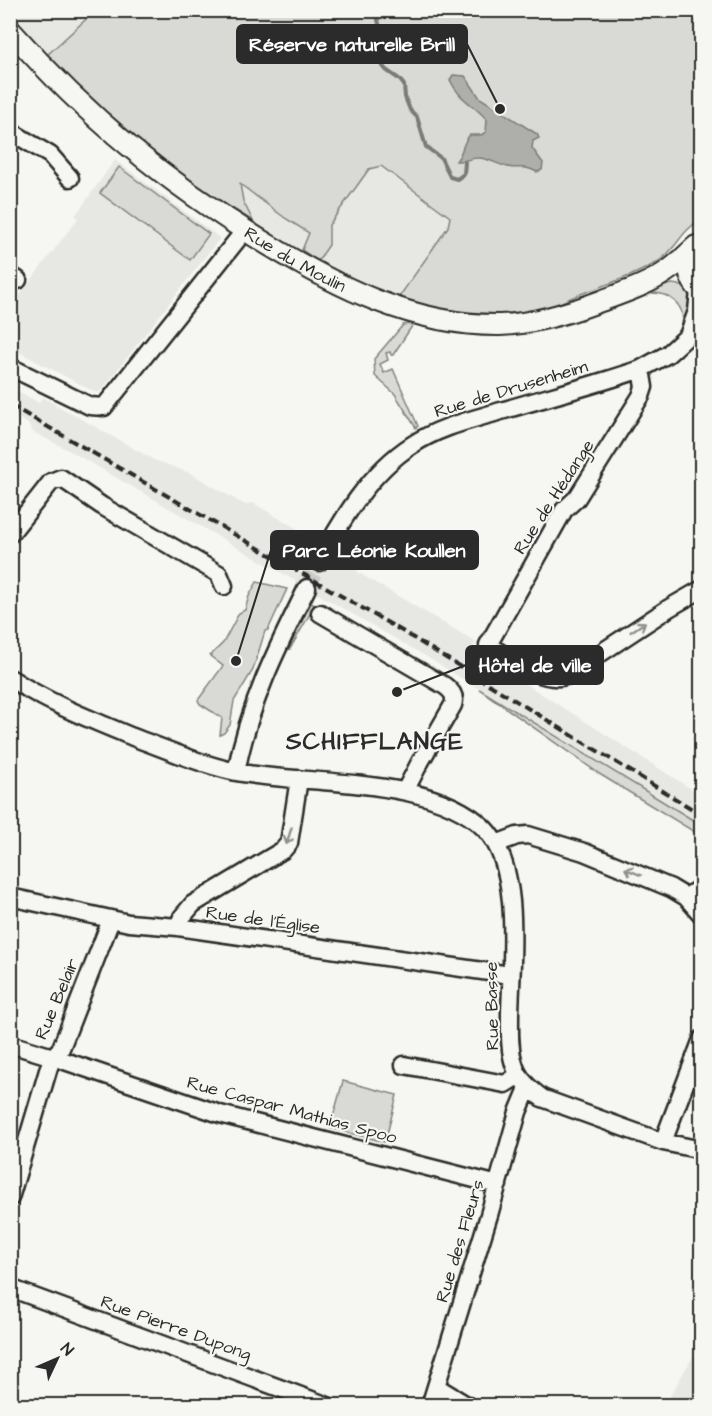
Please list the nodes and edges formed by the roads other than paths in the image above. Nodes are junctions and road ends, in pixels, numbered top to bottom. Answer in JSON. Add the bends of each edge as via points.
{"nodes":[{"id":1,"x":11,"y":31,"type":"edge"},
{"id":2,"x":10,"y":131,"type":"edge"},
{"id":3,"x":70,"y":178,"type":"dead end"},
{"id":4,"x":245,"y":230,"type":"junction"},
{"id":5,"x":698,"y":244,"type":"edge"},
{"id":6,"x":644,"y":285,"type":"junction"},
{"id":7,"x":698,"y":289,"type":"edge"},
{"id":8,"x":702,"y":323,"type":"edge"},
{"id":9,"x":689,"y":334,"type":"junction"},
{"id":10,"x":10,"y":367,"type":"edge"},
{"id":11,"x":641,"y":369,"type":"junction"},
{"id":12,"x":10,"y":534,"type":"edge"},
{"id":13,"x":319,"y":562,"type":"tunnel mouth"},
{"id":14,"x":224,"y":586,"type":"dead end"},
{"id":15,"x":307,"y":588,"type":"tunnel mouth"},
{"id":16,"x":702,"y":589,"type":"edge"},
{"id":17,"x":320,"y":613,"type":"dead end"},
{"id":18,"x":10,"y":678,"type":"edge"},
{"id":19,"x":236,"y":772,"type":"junction"},
{"id":20,"x":299,"y":779,"type":"junction"},
{"id":21,"x":405,"y":791,"type":"junction"},
{"id":22,"x":496,"y":844,"type":"junction"},
{"id":23,"x":702,"y":887,"type":"edge"},
{"id":24,"x":10,"y":897,"type":"edge"},
{"id":25,"x":686,"y":897,"type":"junction"},
{"id":26,"x":702,"y":915,"type":"edge"},
{"id":27,"x":111,"y":920,"type":"junction"},
{"id":28,"x":178,"y":927,"type":"junction"},
{"id":29,"x":510,"y":975,"type":"junction"},
{"id":30,"x":702,"y":1039,"type":"edge"},
{"id":31,"x":10,"y":1044,"type":"edge"},
{"id":32,"x":54,"y":1057,"type":"junction"},
{"id":33,"x":404,"y":1065,"type":"dead end"},
{"id":34,"x":524,"y":1082,"type":"junction"},
{"id":35,"x":663,"y":1142,"type":"junction"},
{"id":36,"x":702,"y":1150,"type":"edge"},
{"id":37,"x":498,"y":1185,"type":"junction"},
{"id":38,"x":10,"y":1198,"type":"edge"},
{"id":39,"x":10,"y":1288,"type":"edge"},
{"id":40,"x":437,"y":1387,"type":"junction"},
{"id":41,"x":328,"y":1406,"type":"edge"},
{"id":42,"x":430,"y":1406,"type":"edge"},
{"id":43,"x":468,"y":1406,"type":"edge"}],
"edges":[{"from":1,"to":4,"type":"main road","name":"Rue du Moulin","via":[[125,144]]},
{"from":2,"to":3,"type":"street","via":[[50,155]]},
{"from":4,"to":6,"type":"main road","name":"Rue du Moulin","via":[[332,282],[395,308],[455,321],[500,325],[546,319]]},
{"from":4,"to":10,"type":"street","via":[[110,401],[99,408]]},
{"from":5,"to":6,"type":"main road"},
{"from":5,"to":7,"type":"main road","via":[[688,265]]},
{"from":6,"to":7,"type":"main road","via":[[673,280]]},
{"from":7,"to":9,"type":"street","via":[[697,311]]},
{"from":8,"to":9,"type":"street","name":"Rue de Drusenheim"},
{"from":9,"to":11,"type":"street","name":"Rue de Drusenheim","via":[[668,354]]},
{"from":11,"to":13,"type":"street","name":"Rue de Drusenheim","via":[[448,427],[412,445],[386,465],[363,492]]},
{"from":11,"to":16,"type":"street","name":"Rue de Hédange","one_way":true,"via":[[641,396],[577,498],[564,510],[488,645],[548,677],[566,676]]},
{"from":12,"to":14,"type":"street","via":[[57,478],[219,574]]},
{"from":15,"to":19,"type":"street","via":[[262,681]]},
{"from":17,"to":21,"type":"street","via":[[453,694],[453,705]]},
{"from":18,"to":19,"type":"street","via":[[112,729]]},
{"from":19,"to":20,"type":"street"},
{"from":20,"to":21,"type":"street"},
{"from":20,"to":28,"type":"street","one_way":true,"via":[[289,843],[193,904]]},
{"from":21,"to":22,"type":"street","via":[[456,808],[485,829]]},
{"from":25,"to":22,"type":"street","one_way":true,"via":[[584,852],[538,837],[517,836]]},
{"from":22,"to":29,"type":"street","name":"Rue Basse","via":[[506,865],[510,896]]},
{"from":23,"to":25,"type":"street"},
{"from":24,"to":27,"type":"street","name":"Rue de l'Église"},
{"from":25,"to":26,"type":"street"},
{"from":27,"to":28,"type":"street","name":"Rue de l'Église"},
{"from":27,"to":32,"type":"street","name":"Rue Belair","via":[[61,1048]]},
{"from":28,"to":29,"type":"street","name":"Rue de l'Église"},
{"from":29,"to":34,"type":"street","name":"Rue Basse","via":[[510,1043],[514,1065]]},
{"from":30,"to":35,"type":"street"},
{"from":31,"to":32,"type":"street","name":"Rue Caspar Mathias Spoo"},
{"from":32,"to":37,"type":"street","name":"Rue Caspar Mathias Spoo","via":[[220,1114]]},
{"from":32,"to":38,"type":"street","name":"Rue Belair"},
{"from":33,"to":34,"type":"street","via":[[505,1084]]},
{"from":34,"to":35,"type":"street","via":[[542,1098]]},
{"from":34,"to":37,"type":"street","name":"Rue des Fleurs"},
{"from":35,"to":36,"type":"street"},
{"from":37,"to":40,"type":"street","name":"Rue des Fleurs"},
{"from":39,"to":41,"type":"street","name":"Rue Pierre Dupong"},
{"from":40,"to":42,"type":"street","name":"Rue des Fleurs"},
{"from":40,"to":43,"type":"street"}]}
